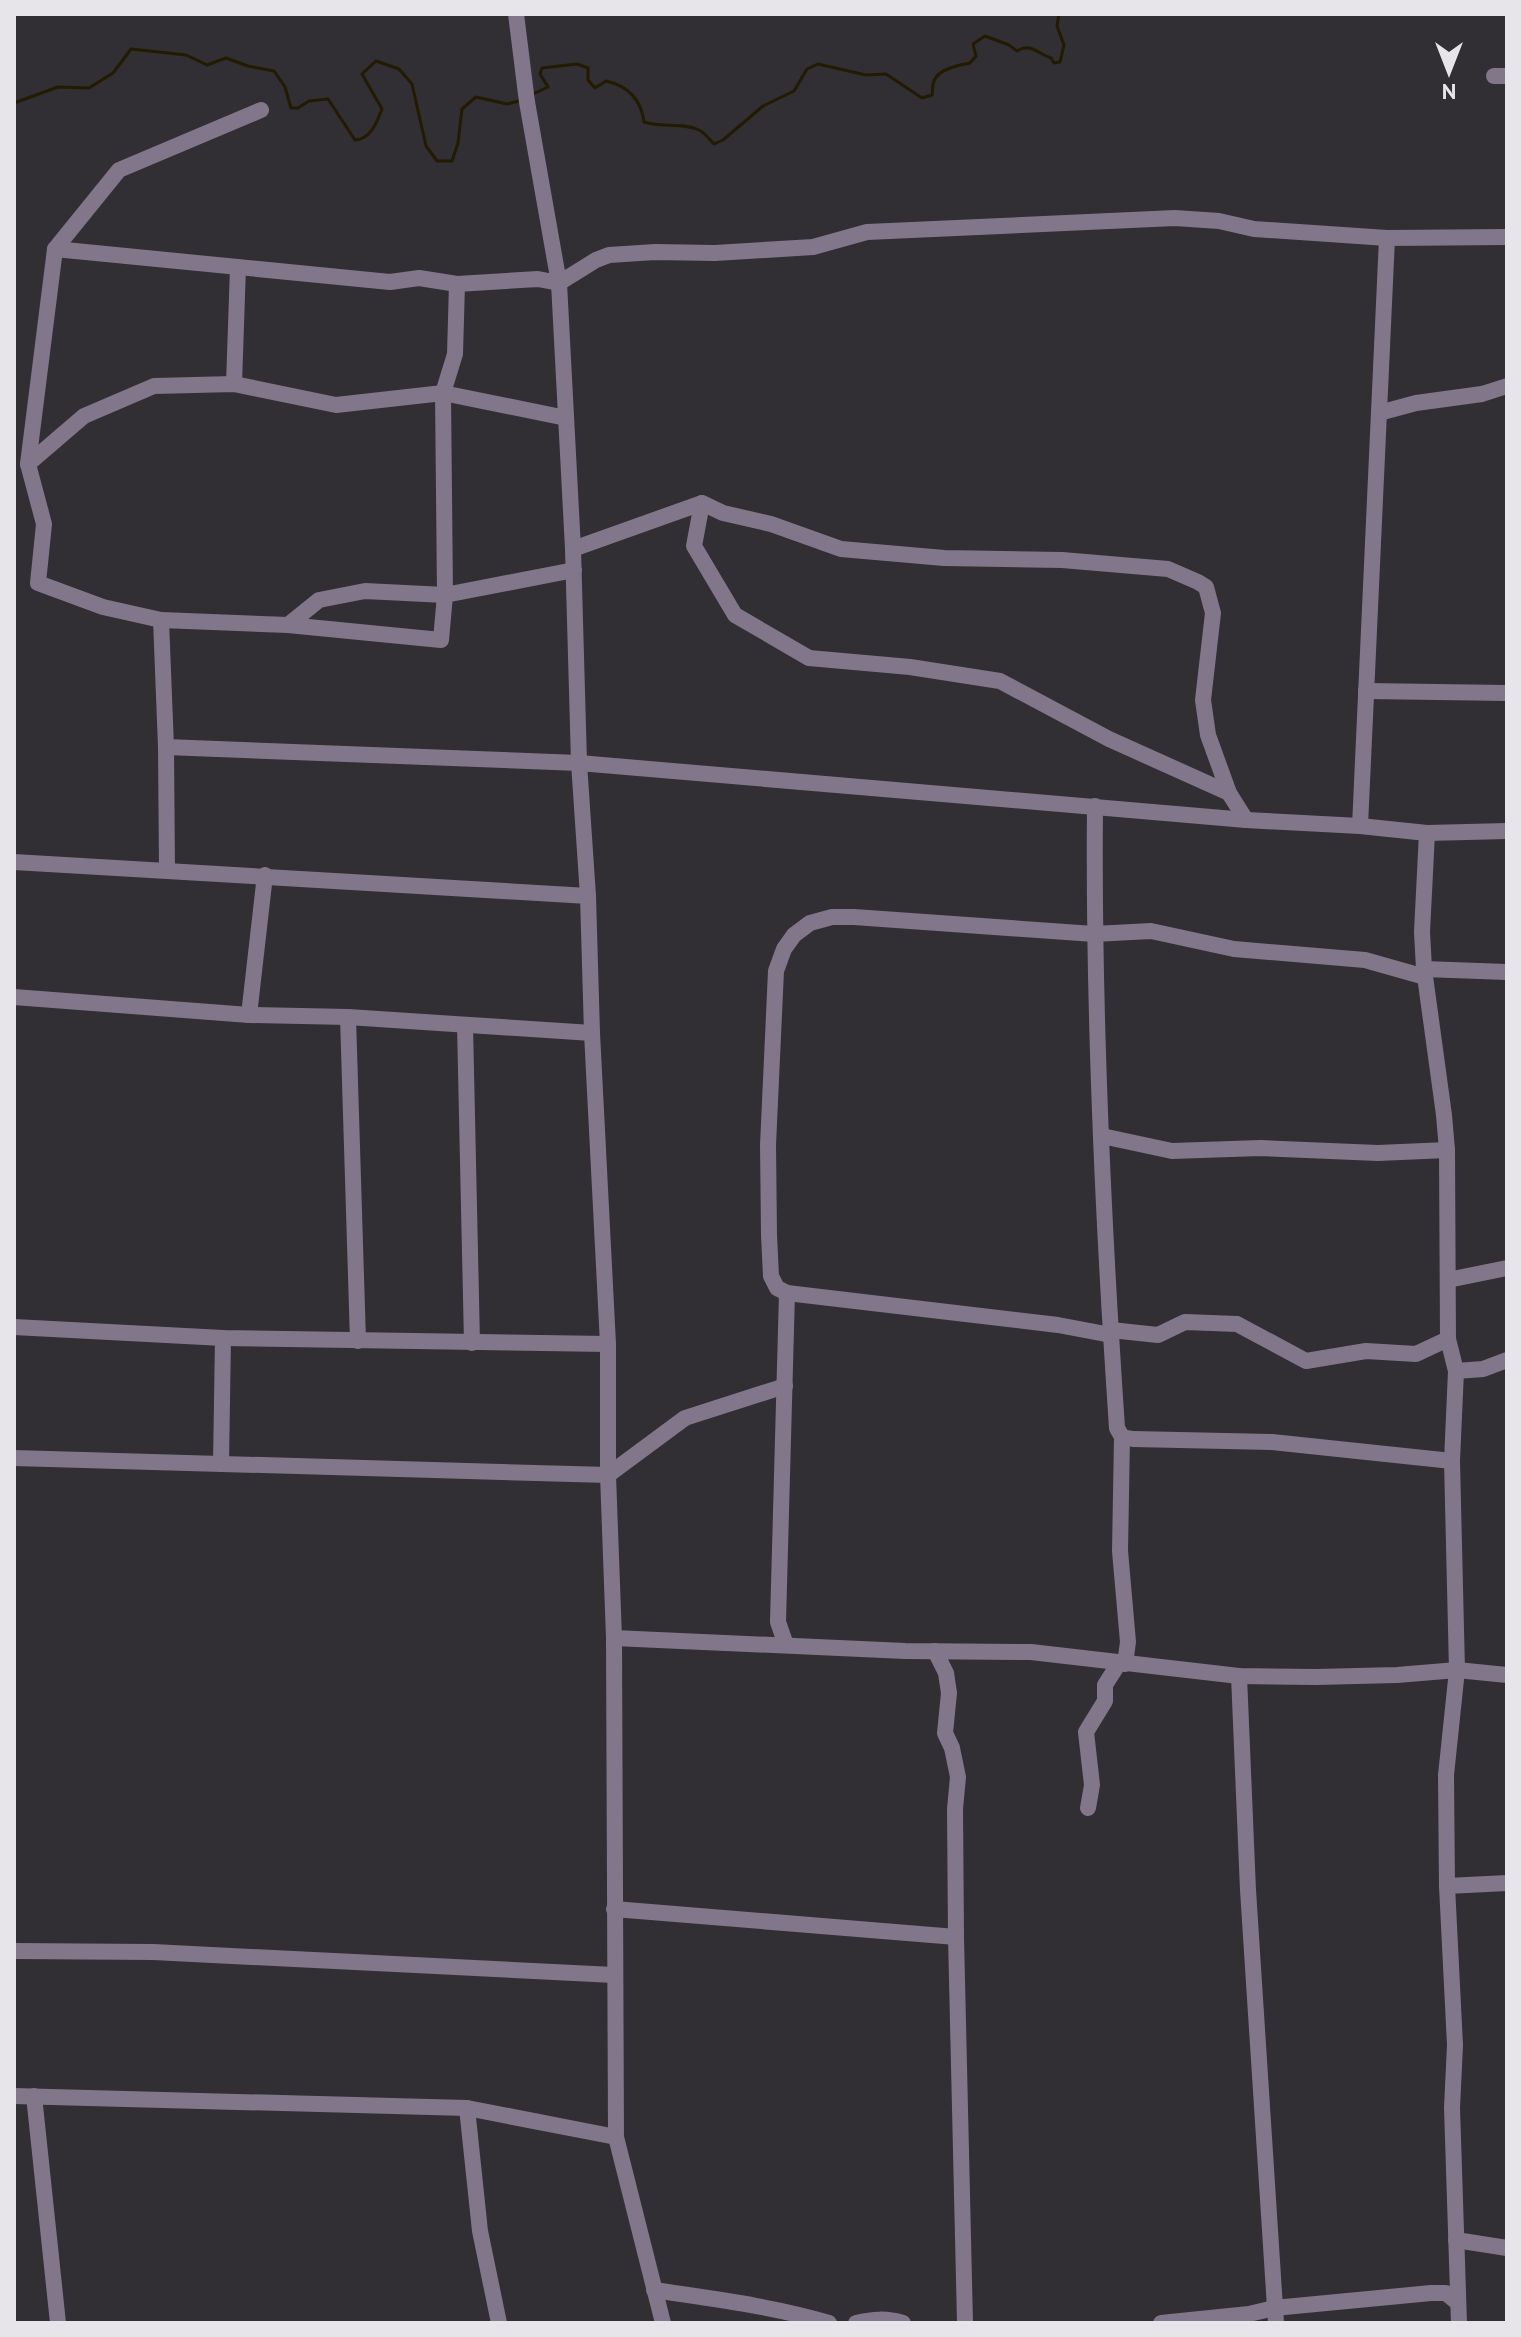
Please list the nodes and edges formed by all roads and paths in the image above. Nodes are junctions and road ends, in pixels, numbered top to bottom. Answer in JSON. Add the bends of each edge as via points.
{"nodes":[{"id":1,"x":516,"y":14,"type":"edge"},
{"id":2,"x":261,"y":110,"type":"dead end"},
{"id":3,"x":1507,"y":237,"type":"edge"},
{"id":4,"x":1387,"y":238,"type":"junction"},
{"id":5,"x":55,"y":249,"type":"junction"},
{"id":6,"x":238,"y":267,"type":"junction"},
{"id":7,"x":559,"y":283,"type":"junction"},
{"id":8,"x":457,"y":284,"type":"junction"},
{"id":9,"x":234,"y":384,"type":"junction"},
{"id":10,"x":1507,"y":386,"type":"edge"},
{"id":11,"x":443,"y":393,"type":"junction"},
{"id":12,"x":1379,"y":413,"type":"junction"},
{"id":13,"x":566,"y":418,"type":"junction"},
{"id":14,"x":28,"y":464,"type":"junction"},
{"id":15,"x":702,"y":503,"type":"junction"},
{"id":16,"x":573,"y":549,"type":"junction"},
{"id":17,"x":574,"y":570,"type":"junction"},
{"id":18,"x":445,"y":595,"type":"junction"},
{"id":19,"x":161,"y":620,"type":"junction"},
{"id":20,"x":288,"y":625,"type":"junction"},
{"id":21,"x":1366,"y":691,"type":"junction"},
{"id":22,"x":1507,"y":693,"type":"edge"},
{"id":23,"x":166,"y":747,"type":"junction"},
{"id":24,"x":579,"y":763,"type":"junction"},
{"id":25,"x":1229,"y":793,"type":"junction"},
{"id":26,"x":1095,"y":806,"type":"junction"},
{"id":27,"x":1246,"y":820,"type":"junction"},
{"id":28,"x":1360,"y":826,"type":"junction"},
{"id":29,"x":1507,"y":831,"type":"edge"},
{"id":30,"x":1427,"y":833,"type":"junction"},
{"id":31,"x":14,"y":862,"type":"edge"},
{"id":32,"x":167,"y":870,"type":"junction"},
{"id":33,"x":265,"y":875,"type":"junction"},
{"id":34,"x":588,"y":896,"type":"junction"},
{"id":35,"x":1094,"y":934,"type":"junction"},
{"id":36,"x":1507,"y":972,"type":"edge"},
{"id":37,"x":1425,"y":973,"type":"junction"},
{"id":38,"x":14,"y":997,"type":"edge"},
{"id":39,"x":249,"y":1015,"type":"junction"},
{"id":40,"x":348,"y":1017,"type":"junction"},
{"id":41,"x":465,"y":1025,"type":"junction"},
{"id":42,"x":592,"y":1033,"type":"junction"},
{"id":43,"x":1102,"y":1136,"type":"junction"},
{"id":44,"x":1447,"y":1150,"type":"junction"},
{"id":45,"x":1507,"y":1268,"type":"edge"},
{"id":46,"x":1448,"y":1280,"type":"junction"},
{"id":47,"x":787,"y":1293,"type":"junction"},
{"id":48,"x":14,"y":1327,"type":"edge"},
{"id":49,"x":1111,"y":1333,"type":"junction"},
{"id":50,"x":223,"y":1338,"type":"junction"},
{"id":51,"x":1448,"y":1339,"type":"junction"},
{"id":52,"x":358,"y":1341,"type":"junction"},
{"id":53,"x":472,"y":1343,"type":"junction"},
{"id":54,"x":608,"y":1344,"type":"junction"},
{"id":55,"x":1507,"y":1360,"type":"edge"},
{"id":56,"x":1456,"y":1371,"type":"junction"},
{"id":57,"x":785,"y":1386,"type":"junction"},
{"id":58,"x":1122,"y":1437,"type":"junction"},
{"id":59,"x":14,"y":1458,"type":"edge"},
{"id":60,"x":1452,"y":1461,"type":"junction"},
{"id":61,"x":221,"y":1464,"type":"junction"},
{"id":62,"x":608,"y":1475,"type":"junction"},
{"id":63,"x":614,"y":1638,"type":"junction"},
{"id":64,"x":786,"y":1645,"type":"junction"},
{"id":65,"x":935,"y":1651,"type":"junction"},
{"id":66,"x":1122,"y":1664,"type":"junction"},
{"id":67,"x":1457,"y":1670,"type":"junction"},
{"id":68,"x":1507,"y":1675,"type":"edge"},
{"id":69,"x":1239,"y":1676,"type":"junction"},
{"id":70,"x":1088,"y":1808,"type":"dead end"},
{"id":71,"x":1507,"y":1883,"type":"edge"},
{"id":72,"x":1447,"y":1886,"type":"junction"},
{"id":73,"x":614,"y":1909,"type":"junction"},
{"id":74,"x":956,"y":1937,"type":"junction"},
{"id":75,"x":14,"y":1951,"type":"edge"},
{"id":76,"x":614,"y":1975,"type":"junction"},
{"id":77,"x":14,"y":2096,"type":"edge"},
{"id":78,"x":34,"y":2096,"type":"junction"},
{"id":79,"x":467,"y":2108,"type":"junction"},
{"id":80,"x":616,"y":2137,"type":"junction"},
{"id":81,"x":1456,"y":2240,"type":"junction"},
{"id":82,"x":1507,"y":2248,"type":"edge"},
{"id":83,"x":654,"y":2290,"type":"junction"},
{"id":84,"x":1458,"y":2303,"type":"junction"},
{"id":85,"x":1275,"y":2316,"type":"edge"},
{"id":86,"x":58,"y":2323,"type":"edge"},
{"id":87,"x":499,"y":2323,"type":"edge"},
{"id":88,"x":663,"y":2323,"type":"edge"},
{"id":89,"x":829,"y":2323,"type":"edge"},
{"id":90,"x":856,"y":2323,"type":"edge"},
{"id":91,"x":903,"y":2323,"type":"edge"},
{"id":92,"x":965,"y":2323,"type":"edge"},
{"id":93,"x":1161,"y":2323,"type":"edge"},
{"id":94,"x":1459,"y":2323,"type":"edge"}],
"edges":[{"from":1,"to":7,"type":"street"},
{"from":2,"to":5,"type":"street","via":[[119,170]]},
{"from":3,"to":4,"type":"street"},
{"from":4,"to":7,"type":"street","via":[[1175,218],[881,231],[813,247],[609,255]]},
{"from":4,"to":12,"type":"street"},
{"from":5,"to":6,"type":"street"},
{"from":5,"to":14,"type":"street"},
{"from":6,"to":8,"type":"street"},
{"from":6,"to":9,"type":"street"},
{"from":7,"to":8,"type":"street","via":[[538,279]]},
{"from":7,"to":13,"type":"street"},
{"from":8,"to":11,"type":"street","via":[[455,354]]},
{"from":9,"to":11,"type":"street","via":[[336,405]]},
{"from":9,"to":14,"type":"street","via":[[154,386],[84,416]]},
{"from":10,"to":12,"type":"street"},
{"from":11,"to":13,"type":"street"},
{"from":11,"to":18,"type":"street"},
{"from":12,"to":21,"type":"street"},
{"from":13,"to":16,"type":"street"},
{"from":14,"to":19,"type":"street","via":[[44,524],[38,583],[103,607]]},
{"from":15,"to":16,"type":"street"},
{"from":15,"to":25,"type":"street","via":[[694,546],[735,615],[809,658],[1000,681],[1109,739]]},
{"from":15,"to":25,"type":"street","via":[[841,549],[1168,569],[1198,582],[1206,587],[1213,613],[1203,700],[1208,735]]},
{"from":16,"to":17,"type":"street"},
{"from":17,"to":18,"type":"street"},
{"from":17,"to":24,"type":"street"},
{"from":18,"to":20,"type":"street","via":[[349,594],[319,600]]},
{"from":18,"to":20,"type":"street","via":[[441,640]]},
{"from":19,"to":20,"type":"street"},
{"from":19,"to":23,"type":"street"},
{"from":21,"to":22,"type":"street"},
{"from":21,"to":28,"type":"street"},
{"from":23,"to":24,"type":"street"},
{"from":23,"to":32,"type":"street"},
{"from":24,"to":26,"type":"street"},
{"from":24,"to":34,"type":"street"},
{"from":25,"to":27,"type":"street"},
{"from":26,"to":27,"type":"street"},
{"from":26,"to":35,"type":"street"},
{"from":27,"to":28,"type":"street"},
{"from":28,"to":30,"type":"street"},
{"from":29,"to":30,"type":"street"},
{"from":30,"to":37,"type":"street"},
{"from":31,"to":32,"type":"street"},
{"from":32,"to":33,"type":"street"},
{"from":33,"to":34,"type":"street"},
{"from":33,"to":39,"type":"street"},
{"from":34,"to":42,"type":"street"},
{"from":35,"to":37,"type":"street","via":[[1151,931],[1234,949],[1365,960]]},
{"from":35,"to":43,"type":"street"},
{"from":35,"to":47,"type":"street","via":[[832,917],[794,935],[776,971],[768,1145],[771,1276]]},
{"from":36,"to":37,"type":"street"},
{"from":37,"to":44,"type":"street"},
{"from":38,"to":39,"type":"street"},
{"from":39,"to":40,"type":"street"},
{"from":40,"to":41,"type":"street"},
{"from":40,"to":52,"type":"street"},
{"from":41,"to":42,"type":"street"},
{"from":41,"to":53,"type":"street"},
{"from":42,"to":54,"type":"street"},
{"from":43,"to":44,"type":"street","via":[[1172,1151]]},
{"from":43,"to":49,"type":"street"},
{"from":44,"to":46,"type":"street"},
{"from":45,"to":46,"type":"street"},
{"from":46,"to":51,"type":"street"},
{"from":47,"to":49,"type":"street"},
{"from":47,"to":57,"type":"street"},
{"from":48,"to":50,"type":"street"},
{"from":49,"to":51,"type":"street","via":[[1158,1335],[1185,1322],[1237,1324],[1306,1361],[1366,1351],[1416,1354]]},
{"from":49,"to":58,"type":"street","via":[[1117,1428]]},
{"from":50,"to":52,"type":"street"},
{"from":50,"to":61,"type":"street"},
{"from":51,"to":56,"type":"street"},
{"from":52,"to":53,"type":"street"},
{"from":53,"to":54,"type":"street"},
{"from":54,"to":62,"type":"street"},
{"from":55,"to":56,"type":"street"},
{"from":56,"to":60,"type":"street"},
{"from":57,"to":62,"type":"street","via":[[685,1418]]},
{"from":57,"to":64,"type":"street","via":[[778,1622]]},
{"from":58,"to":60,"type":"street","via":[[1272,1442]]},
{"from":58,"to":66,"type":"street","via":[[1120,1551],[1128,1642]]},
{"from":59,"to":61,"type":"street"},
{"from":60,"to":67,"type":"street"},
{"from":61,"to":62,"type":"street"},
{"from":62,"to":63,"type":"street"},
{"from":63,"to":64,"type":"street"},
{"from":63,"to":73,"type":"street"},
{"from":64,"to":65,"type":"street"},
{"from":65,"to":66,"type":"street","via":[[1031,1652]]},
{"from":65,"to":74,"type":"street","via":[[946,1673],[945,1733],[958,1777]]},
{"from":66,"to":69,"type":"street"},
{"from":66,"to":70,"type":"street","via":[[1105,1685],[1105,1701],[1086,1732],[1092,1785]]},
{"from":67,"to":68,"type":"street"},
{"from":67,"to":69,"type":"street"},
{"from":67,"to":72,"type":"street","via":[[1446,1775]]},
{"from":69,"to":85,"type":"street"},
{"from":71,"to":72,"type":"street"},
{"from":72,"to":81,"type":"street"},
{"from":73,"to":74,"type":"street"},
{"from":73,"to":76,"type":"street"},
{"from":74,"to":92,"type":"street"},
{"from":75,"to":76,"type":"street","via":[[153,1952]]},
{"from":76,"to":80,"type":"street"},
{"from":77,"to":78,"type":"street"},
{"from":78,"to":79,"type":"street"},
{"from":78,"to":86,"type":"street"},
{"from":79,"to":80,"type":"street"},
{"from":79,"to":87,"type":"street","via":[[480,2231]]},
{"from":80,"to":83,"type":"street"},
{"from":81,"to":82,"type":"street"},
{"from":81,"to":84,"type":"street"},
{"from":83,"to":88,"type":"street"},
{"from":83,"to":89,"type":"street"},
{"from":84,"to":85,"type":"street","via":[[1446,2293],[1431,2293]]},
{"from":84,"to":94,"type":"street"},
{"from":85,"to":93,"type":"street"},
{"from":90,"to":91,"type":"street"}]}
